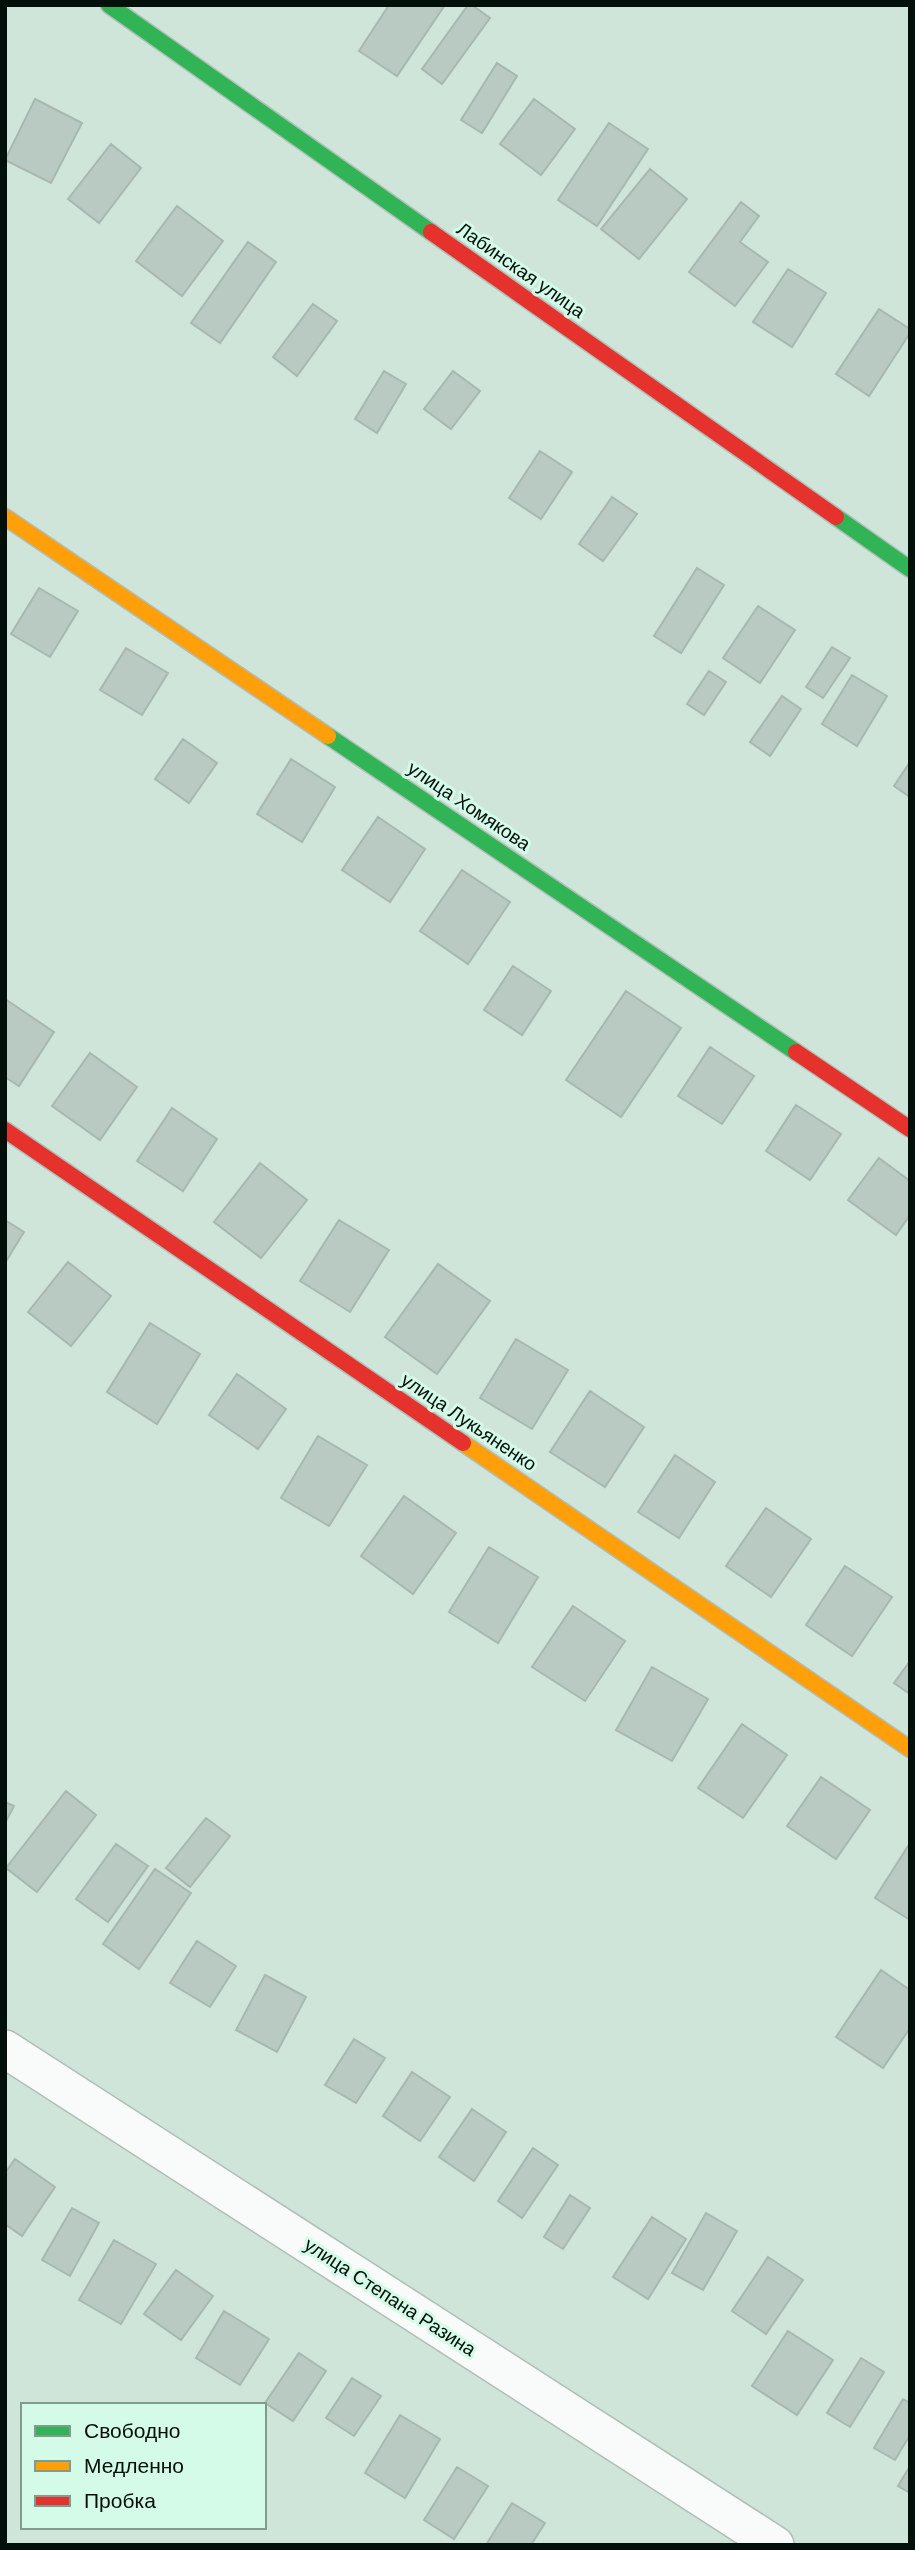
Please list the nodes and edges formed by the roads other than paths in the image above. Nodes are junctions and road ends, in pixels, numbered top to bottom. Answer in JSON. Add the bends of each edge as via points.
{"nodes":[{"id":1,"x":108,"y":5,"type":"edge"},
{"id":2,"x":5,"y":517,"type":"edge"},
{"id":3,"x":910,"y":569,"type":"edge"},
{"id":4,"x":910,"y":1129,"type":"edge"},
{"id":5,"x":5,"y":1130,"type":"edge"},
{"id":6,"x":910,"y":1749,"type":"edge"},
{"id":7,"x":5,"y":2049,"type":"edge"},
{"id":8,"x":775,"y":2545,"type":"edge"}],
"edges":[{"from":1,"to":3,"type":"street","name":"Лабинская улица"},
{"from":2,"to":4,"type":"street","name":"улица Хомякова"},
{"from":5,"to":6,"type":"street","name":"улица Лукьяненко"},
{"from":7,"to":8,"type":"street","name":"улица Степана Разина"}]}
